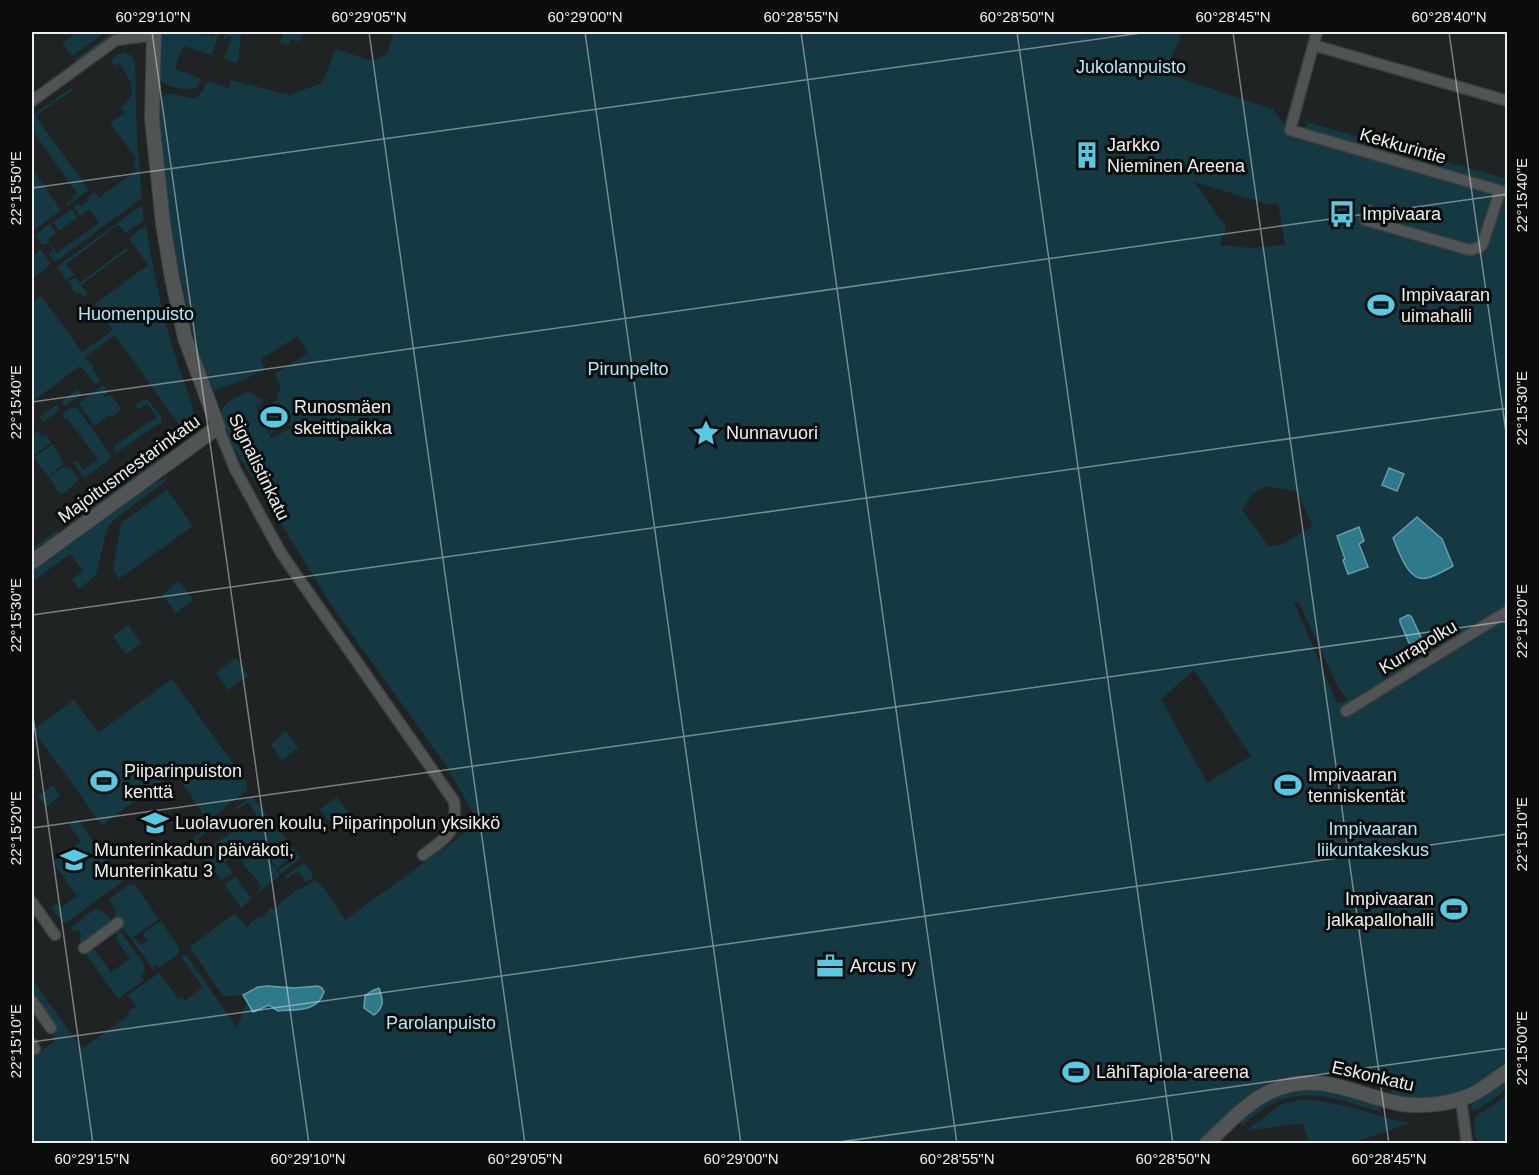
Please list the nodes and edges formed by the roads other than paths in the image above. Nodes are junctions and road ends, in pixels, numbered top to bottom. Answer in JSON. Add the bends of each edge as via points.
{"nodes":[{"id":1,"x":1317,"y":32,"type":"edge"},
{"id":2,"x":154,"y":33,"type":"edge"},
{"id":3,"x":1313,"y":45,"type":"junction"},
{"id":4,"x":32,"y":101,"type":"edge"},
{"id":5,"x":1508,"y":101,"type":"edge"},
{"id":6,"x":1504,"y":192,"type":"edge"},
{"id":7,"x":1368,"y":210,"type":"dead end"},
{"id":8,"x":218,"y":427,"type":"junction"},
{"id":9,"x":32,"y":562,"type":"edge"},
{"id":10,"x":1508,"y":611,"type":"edge"},
{"id":11,"x":1346,"y":711,"type":"dead end"},
{"id":12,"x":423,"y":855,"type":"dead end"},
{"id":13,"x":32,"y":902,"type":"edge"},
{"id":14,"x":118,"y":923,"type":"dead end"},
{"id":15,"x":55,"y":935,"type":"dead end"},
{"id":16,"x":84,"y":948,"type":"dead end"},
{"id":17,"x":32,"y":1001,"type":"edge"},
{"id":18,"x":51,"y":1028,"type":"dead end"},
{"id":19,"x":1508,"y":1071,"type":"edge"},
{"id":20,"x":1461,"y":1099,"type":"junction"},
{"id":21,"x":1206,"y":1143,"type":"edge"},
{"id":22,"x":1467,"y":1143,"type":"edge"}],
"edges":[{"from":1,"to":3,"type":"street"},
{"from":2,"to":4,"type":"street","via":[[116,40]]},
{"from":2,"to":8,"type":"street","name":"Signalistinkatu","via":[[152,119],[164,233],[185,338]]},
{"from":3,"to":5,"type":"street"},
{"from":3,"to":6,"type":"street","name":"Kekkurintie","via":[[1290,130]]},
{"from":6,"to":7,"type":"street","via":[[1483,243],[1470,250],[1365,220]]},
{"from":8,"to":9,"type":"street","name":"Majoitusmestarinkatu"},
{"from":8,"to":12,"type":"street","name":"Signalistinkatu","via":[[235,468],[281,553],[454,801],[455,822],[451,832]]},
{"from":10,"to":11,"type":"street","name":"Kurrapolku"},
{"from":13,"to":15,"type":"street"},
{"from":14,"to":16,"type":"street"},
{"from":17,"to":18,"type":"street"},
{"from":19,"to":20,"type":"street","name":"Eskonkatu"},
{"from":20,"to":21,"type":"street","name":"Eskonkatu","via":[[1412,1105],[1332,1084],[1290,1085],[1253,1102]]},
{"from":20,"to":22,"type":"street"}]}
